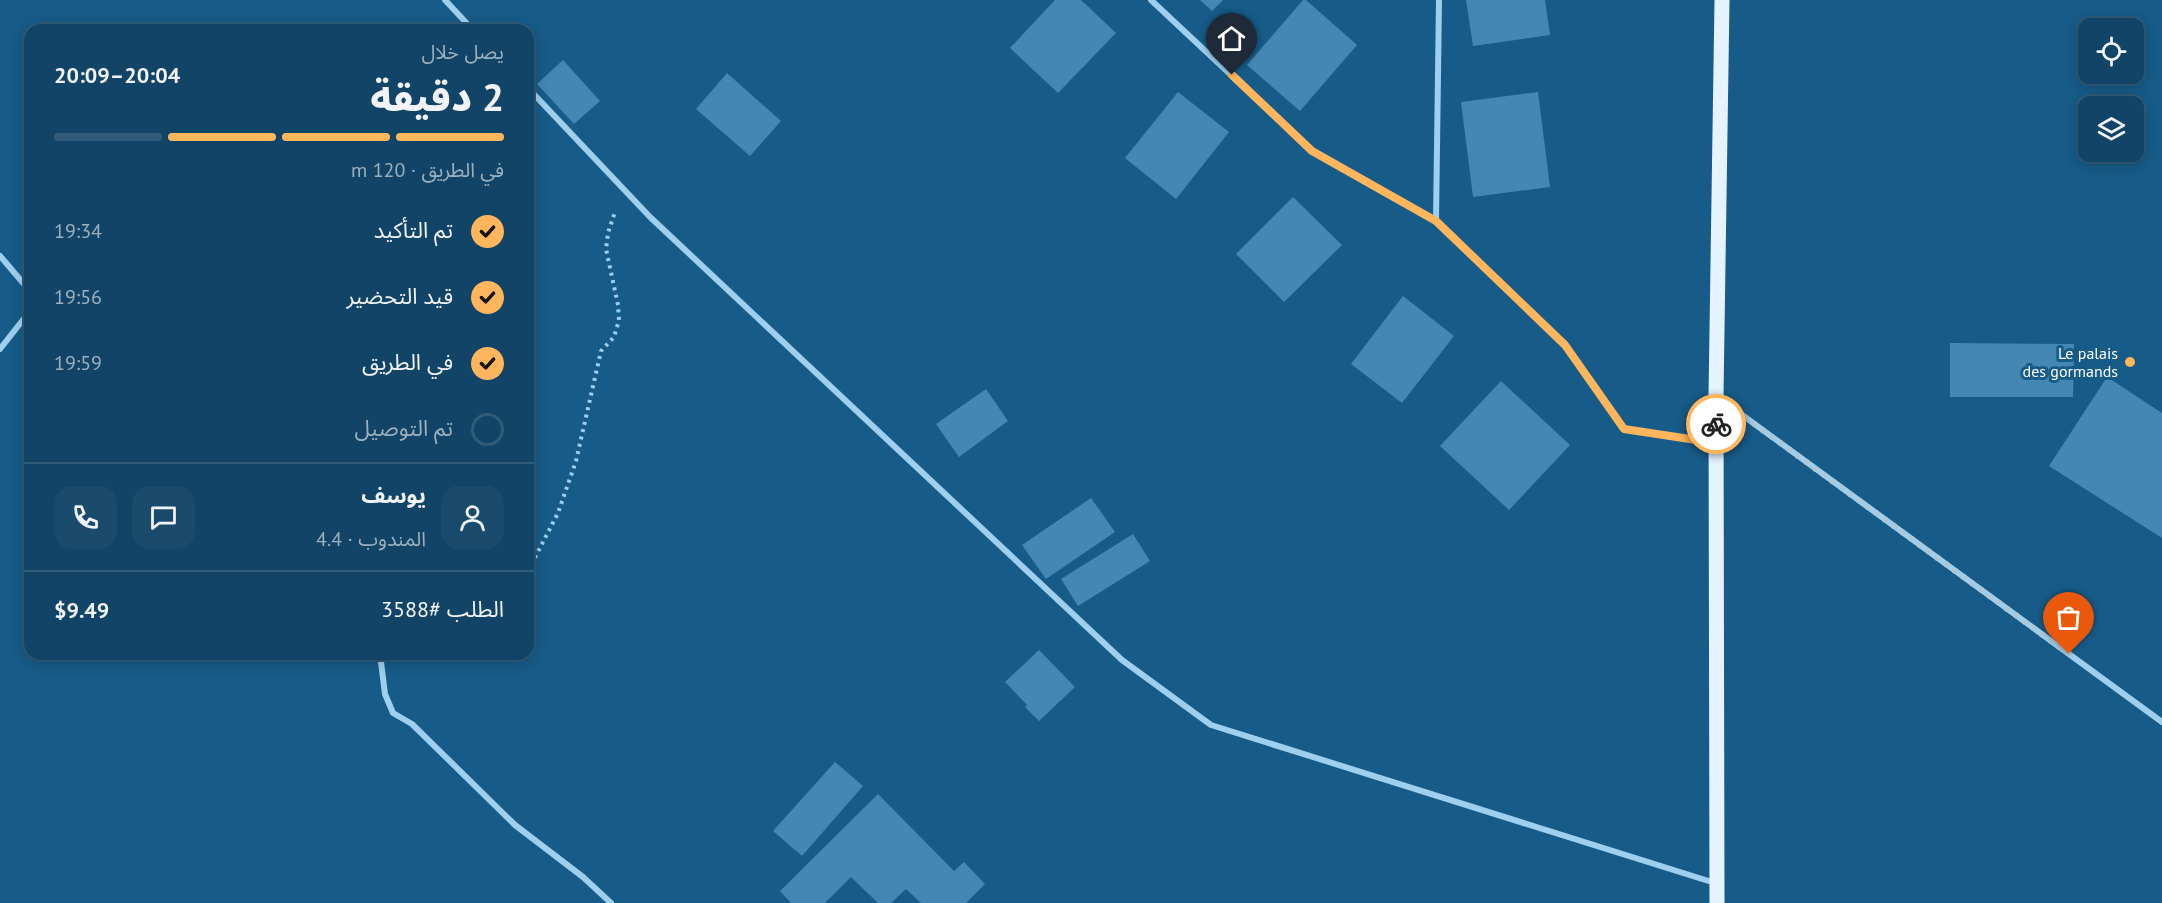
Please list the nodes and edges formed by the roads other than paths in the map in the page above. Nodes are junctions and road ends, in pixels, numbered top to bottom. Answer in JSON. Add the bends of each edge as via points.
{"nodes":[{"id":1,"x":445,"y":0,"type":"edge"},
{"id":2,"x":1151,"y":0,"type":"edge"},
{"id":3,"x":1438,"y":0,"type":"edge"},
{"id":4,"x":1722,"y":0,"type":"edge"},
{"id":5,"x":467,"y":24,"type":"edge"},
{"id":6,"x":534,"y":94,"type":"edge"},
{"id":7,"x":1436,"y":221,"type":"junction"},
{"id":8,"x":0,"y":256,"type":"edge"},
{"id":9,"x":24,"y":284,"type":"edge"},
{"id":10,"x":24,"y":319,"type":"edge"},
{"id":11,"x":0,"y":349,"type":"edge"},
{"id":12,"x":1716,"y":396,"type":"junction"},
{"id":13,"x":1716,"y":443,"type":"junction"},
{"id":14,"x":381,"y":660,"type":"edge"},
{"id":15,"x":2162,"y":722,"type":"edge"},
{"id":16,"x":1717,"y":883,"type":"junction"},
{"id":17,"x":611,"y":903,"type":"edge"},
{"id":18,"x":1717,"y":903,"type":"edge"}],
"edges":[{"from":1,"to":5,"type":"street"},
{"from":2,"to":7,"type":"street","via":[[1312,151]]},
{"from":3,"to":7,"type":"street"},
{"from":4,"to":12,"type":"main road"},
{"from":6,"to":16,"type":"street","via":[[650,217],[1122,660],[1210,725]]},
{"from":7,"to":13,"type":"street","via":[[1565,345],[1624,429]]},
{"from":8,"to":9,"type":"street"},
{"from":10,"to":11,"type":"street"},
{"from":12,"to":13,"type":"main road"},
{"from":12,"to":15,"type":"street"},
{"from":13,"to":16,"type":"main road"},
{"from":14,"to":17,"type":"street","via":[[385,694],[393,713],[412,724],[515,825]]},
{"from":16,"to":18,"type":"main road"}]}
